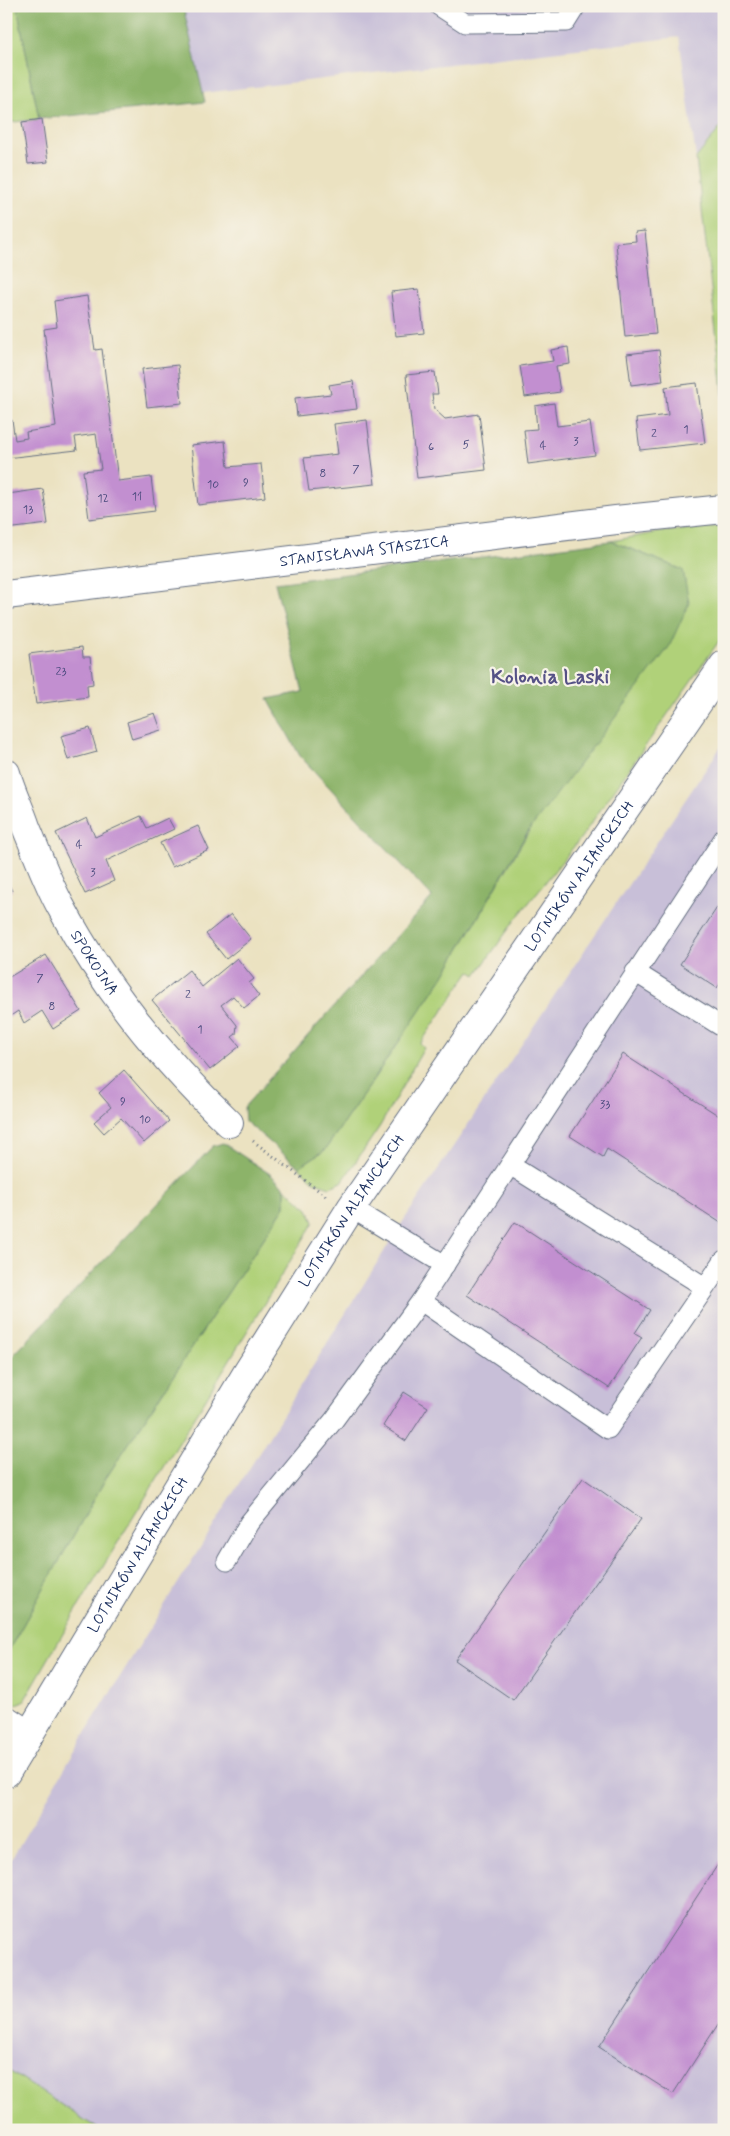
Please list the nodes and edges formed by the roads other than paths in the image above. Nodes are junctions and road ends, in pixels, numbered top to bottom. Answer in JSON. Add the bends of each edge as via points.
{"nodes":[{"id":1,"x":439,"y":6,"type":"edge"},
{"id":2,"x":576,"y":6,"type":"edge"},
{"id":3,"x":724,"y":509,"type":"edge"},
{"id":4,"x":6,"y":595,"type":"edge"},
{"id":5,"x":724,"y":665,"type":"edge"},
{"id":6,"x":6,"y":773,"type":"edge"},
{"id":7,"x":724,"y":838,"type":"edge"},
{"id":8,"x":635,"y":972,"type":"junction"},
{"id":9,"x":724,"y":1028,"type":"edge"},
{"id":10,"x":229,"y":1123,"type":"road end"},
{"id":11,"x":510,"y":1165,"type":"junction"},
{"id":12,"x":351,"y":1208,"type":"junction"},
{"id":13,"x":724,"y":1260,"type":"edge"},
{"id":14,"x":445,"y":1265,"type":"junction"},
{"id":15,"x":705,"y":1287,"type":"junction"},
{"id":16,"x":421,"y":1301,"type":"junction"},
{"id":17,"x":227,"y":1561,"type":"dead end"},
{"id":18,"x":6,"y":1720,"type":"edge"},
{"id":19,"x":29,"y":1735,"type":"junction"},
{"id":20,"x":6,"y":1773,"type":"edge"}],
"edges":[{"from":1,"to":2,"type":"lane","via":[[465,23],[566,22]]},
{"from":3,"to":4,"type":"main road","name":"STANISŁAWA STASZICA"},
{"from":5,"to":12,"type":"main road","name":"LOTNIKÓW ALIANCKICH"},
{"from":6,"to":10,"type":"main road","name":"SPOKOJNA","via":[[60,906],[98,968],[157,1048],[188,1084]]},
{"from":7,"to":8,"type":"lane"},
{"from":8,"to":9,"type":"lane"},
{"from":8,"to":11,"type":"lane"},
{"from":11,"to":14,"type":"lane"},
{"from":11,"to":15,"type":"lane"},
{"from":12,"to":14,"type":"lane"},
{"from":12,"to":19,"type":"main road","name":"LOTNIKÓW ALIANCKICH","via":[[247,1373]]},
{"from":13,"to":15,"type":"lane"},
{"from":14,"to":16,"type":"lane"},
{"from":15,"to":16,"type":"lane","via":[[608,1429]]},
{"from":16,"to":17,"type":"lane","via":[[334,1420],[249,1523]]},
{"from":18,"to":19,"type":"main road"},
{"from":19,"to":20,"type":"main road","name":"LOTNIKÓW ALIANCKICH"}]}
